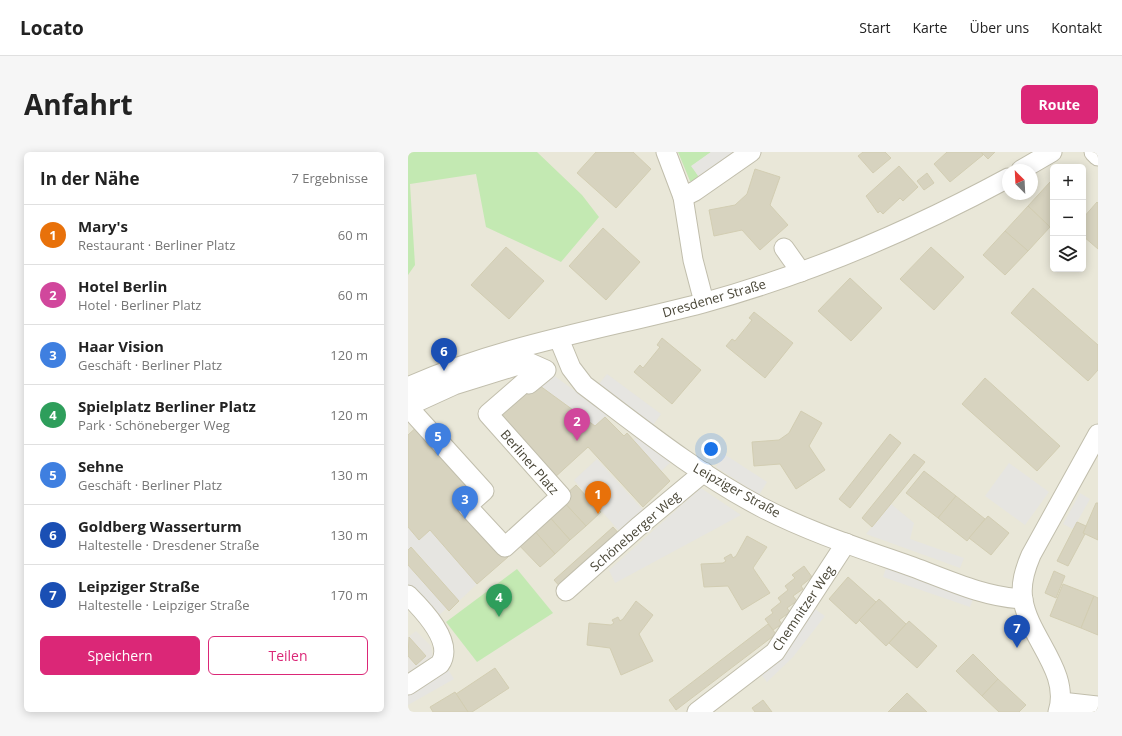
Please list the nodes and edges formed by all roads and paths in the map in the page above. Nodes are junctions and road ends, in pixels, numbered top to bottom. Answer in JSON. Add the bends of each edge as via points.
{"nodes":[{"id":1,"x":666,"y":152,"type":"edge"},
{"id":2,"x":751,"y":152,"type":"edge"},
{"id":3,"x":1052,"y":152,"type":"edge"},
{"id":4,"x":1094,"y":152,"type":"edge"},
{"id":5,"x":1098,"y":156,"type":"edge"},
{"id":6,"x":1031,"y":164,"type":"edge"},
{"id":7,"x":1002,"y":181,"type":"edge"},
{"id":8,"x":683,"y":197,"type":"junction"},
{"id":9,"x":784,"y":248,"type":"dead end"},
{"id":10,"x":801,"y":272,"type":"junction"},
{"id":11,"x":704,"y":302,"type":"junction"},
{"id":12,"x":559,"y":339,"type":"junction"},
{"id":13,"x":408,"y":388,"type":"edge"},
{"id":14,"x":408,"y":406,"type":"edge"},
{"id":15,"x":1098,"y":434,"type":"edge"},
{"id":16,"x":698,"y":469,"type":"junction"},
{"id":17,"x":661,"y":492,"type":"dead end"},
{"id":18,"x":846,"y":543,"type":"junction"},
{"id":19,"x":566,"y":591,"type":"dead end"},
{"id":20,"x":408,"y":595,"type":"edge"},
{"id":21,"x":1023,"y":598,"type":"junction"},
{"id":22,"x":408,"y":685,"type":"edge"},
{"id":23,"x":1098,"y":706,"type":"edge"},
{"id":24,"x":1059,"y":707,"type":"edge"},
{"id":25,"x":697,"y":712,"type":"edge"}],
"edges":[{"from":1,"to":8,"type":"street"},
{"from":2,"to":8,"type":"street"},
{"from":3,"to":6,"type":"street"},
{"from":4,"to":5,"type":"street"},
{"from":7,"to":10,"type":"street","name":"Dresdener Straße","via":[[920,222]]},
{"from":8,"to":11,"type":"street","via":[[693,260]]},
{"from":9,"to":10,"type":"street"},
{"from":10,"to":11,"type":"street","name":"Dresdener Straße"},
{"from":11,"to":12,"type":"street","name":"Dresdener Straße"},
{"from":12,"to":13,"type":"street","name":"Dresdener Straße","via":[[481,358],[444,371]]},
{"from":12,"to":16,"type":"street","name":"Leipziger Straße","via":[[571,368],[584,385]]},
{"from":14,"to":14,"type":"street","name":"Berliner Platz","via":[[454,385],[528,362],[546,370],[529,384],[527,380],[488,414],[561,496],[505,547],[468,506],[484,491]]},
{"from":15,"to":21,"type":"street","via":[[1031,555],[1024,574]]},
{"from":16,"to":17,"type":"street"},
{"from":16,"to":18,"type":"street","name":"Leipziger Straße","via":[[762,507]]},
{"from":16,"to":19,"type":"street","name":"Schöneberger Weg"},
{"from":18,"to":21,"type":"street","name":"Leipziger Straße","via":[[991,595]]},
{"from":18,"to":25,"type":"street","name":"Chemnitzer Weg","via":[[775,652]]},
{"from":20,"to":22,"type":"street","via":[[431,620],[444,652],[440,664]]},
{"from":21,"to":24,"type":"street","via":[[1026,612],[1057,676],[1061,690]]},
{"from":23,"to":24,"type":"street"}]}
